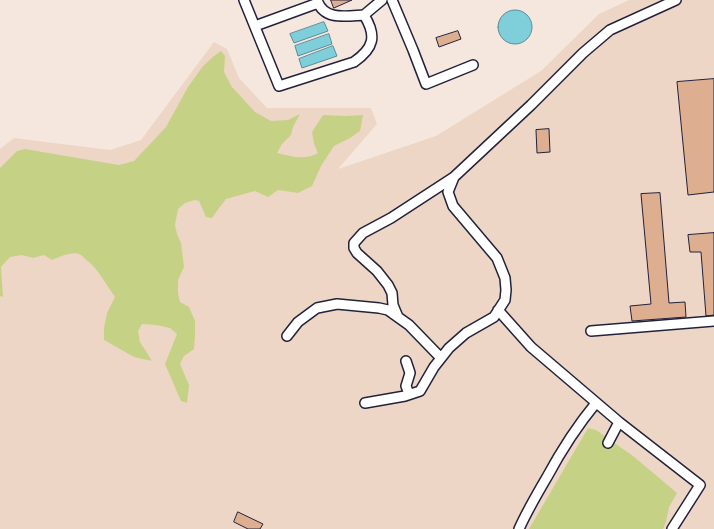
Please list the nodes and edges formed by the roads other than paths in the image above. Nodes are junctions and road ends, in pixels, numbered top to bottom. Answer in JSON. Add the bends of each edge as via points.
{"nodes":[{"id":1,"x":244,"y":0,"type":"edge"},
{"id":2,"x":382,"y":0,"type":"edge"},
{"id":3,"x":392,"y":0,"type":"edge"},
{"id":4,"x":676,"y":0,"type":"edge"},
{"id":5,"x":317,"y":2,"type":"edge"},
{"id":6,"x":364,"y":15,"type":"junction"},
{"id":7,"x":255,"y":26,"type":"junction"},
{"id":8,"x":473,"y":65,"type":"dead end"},
{"id":9,"x":454,"y":177,"type":"junction"},
{"id":10,"x":498,"y":310,"type":"junction"},
{"id":11,"x":398,"y":318,"type":"junction"},
{"id":12,"x":714,"y":322,"type":"edge"},
{"id":13,"x":591,"y":331,"type":"dead end"},
{"id":14,"x":287,"y":336,"type":"dead end"},
{"id":15,"x":441,"y":358,"type":"junction"},
{"id":16,"x":406,"y":361,"type":"dead end"},
{"id":17,"x":409,"y":394,"type":"junction"},
{"id":18,"x":596,"y":402,"type":"junction"},
{"id":19,"x":366,"y":403,"type":"dead end"},
{"id":20,"x":619,"y":422,"type":"junction"},
{"id":21,"x":608,"y":443,"type":"dead end"},
{"id":22,"x":520,"y":529,"type":"edge"},
{"id":23,"x":672,"y":529,"type":"edge"}],
"edges":[{"from":1,"to":7,"type":"lane"},
{"from":2,"to":6,"type":"lane"},
{"from":3,"to":8,"type":"lane","via":[[426,84]]},
{"from":4,"to":9,"type":"lane","via":[[610,30]]},
{"from":5,"to":6,"type":"lane","via":[[321,9],[332,16]]},
{"from":5,"to":7,"type":"lane"},
{"from":6,"to":7,"type":"lane","via":[[372,35],[370,46],[363,56],[354,62],[279,86]]},
{"from":9,"to":10,"type":"lane","via":[[448,192],[453,206],[497,258],[505,278],[504,300]]},
{"from":9,"to":11,"type":"lane","via":[[392,218],[363,233],[354,242],[357,253],[388,285]]},
{"from":10,"to":15,"type":"lane","via":[[494,317],[460,338]]},
{"from":10,"to":18,"type":"lane","via":[[531,347]]},
{"from":11,"to":14,"type":"lane","via":[[388,310],[337,304],[317,308],[298,322]]},
{"from":11,"to":15,"type":"lane"},
{"from":12,"to":13,"type":"lane"},
{"from":15,"to":17,"type":"lane","via":[[420,391]]},
{"from":16,"to":17,"type":"lane","via":[[410,373],[406,386]]},
{"from":17,"to":19,"type":"lane"},
{"from":18,"to":20,"type":"lane"},
{"from":18,"to":22,"type":"lane","via":[[555,463],[527,511]]},
{"from":20,"to":21,"type":"lane"},
{"from":20,"to":23,"type":"lane","via":[[700,485]]}]}
